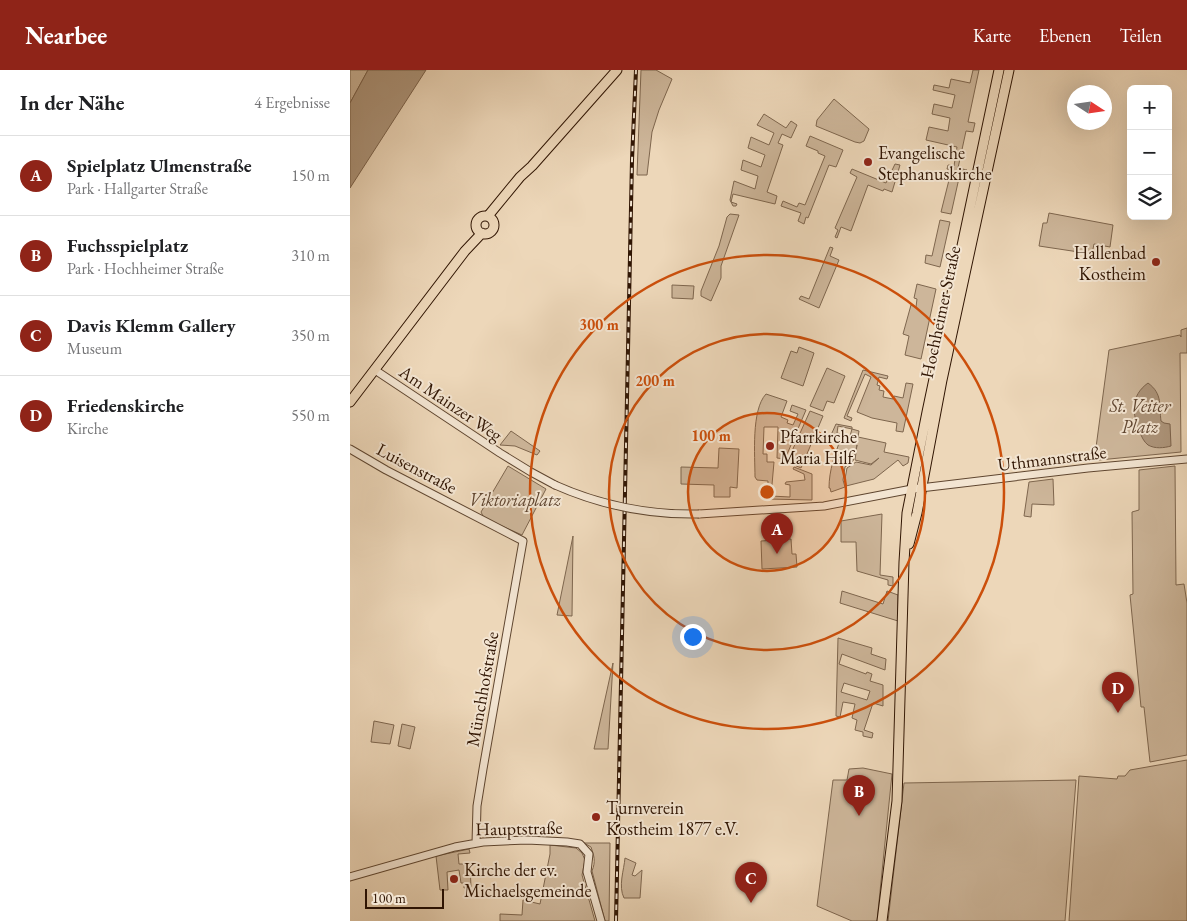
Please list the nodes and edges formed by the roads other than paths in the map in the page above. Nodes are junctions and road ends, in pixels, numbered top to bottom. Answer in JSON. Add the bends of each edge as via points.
{"nodes":[{"id":1,"x":617,"y":70,"type":"edge"},
{"id":2,"x":999,"y":70,"type":"edge"},
{"id":3,"x":1009,"y":70,"type":"edge"},
{"id":4,"x":490,"y":218,"type":"junction"},
{"id":5,"x":479,"y":232,"type":"junction"},
{"id":6,"x":375,"y":370,"type":"junction"},
{"id":7,"x":350,"y":402,"type":"edge"},
{"id":8,"x":350,"y":449,"type":"edge"},
{"id":9,"x":1187,"y":459,"type":"edge"},
{"id":10,"x":922,"y":488,"type":"junction"},
{"id":11,"x":912,"y":489,"type":"junction"},
{"id":12,"x":699,"y":514,"type":"joint"},
{"id":13,"x":523,"y":541,"type":"joint"},
{"id":14,"x":904,"y":562,"type":"junction"},
{"id":15,"x":476,"y":843,"type":"junction"},
{"id":16,"x":350,"y":877,"type":"edge"},
{"id":17,"x":601,"y":921,"type":"edge"},
{"id":18,"x":882,"y":921,"type":"edge"}],
"edges":[{"from":1,"to":4,"type":"main road"},
{"from":2,"to":11,"type":"main road","name":"Hochheimer Straße"},
{"from":3,"to":10,"type":"main road","name":"Hochheimer Straße"},
{"from":4,"to":5,"type":"main road","via":[[482,216],[478,219]]},
{"from":4,"to":5,"type":"main road","via":[[494,225],[492,230]]},
{"from":5,"to":6,"type":"main road"},
{"from":6,"to":7,"type":"main road"},
{"from":6,"to":12,"type":"street","name":"Am Mainzer Weg","bridge":true,"via":[[511,461],[556,485],[621,506]]},
{"from":8,"to":13,"type":"street","name":"Luisenstraße"},
{"from":9,"to":10,"type":"street","name":"Uthmannstraße"},
{"from":10,"to":11,"type":"street","name":"Uthmannstraße"},
{"from":10,"to":14,"type":"main road","name":"Hochheimer Straße"},
{"from":11,"to":12,"type":"street","name":"Uthmannstraße","via":[[824,506]]},
{"from":11,"to":14,"type":"main road","name":"Hochheimer Straße"},
{"from":13,"to":15,"type":"street","name":"Münchhofstraße","via":[[482,769]]},
{"from":14,"to":18,"type":"main road","name":"Hochheimer Straße","via":[[897,801]]},
{"from":15,"to":16,"type":"street","name":"Hauptstraße"},
{"from":15,"to":17,"type":"street","name":"Hauptstraße","via":[[532,840],[567,842],[584,847],[589,854],[587,872]]}]}
